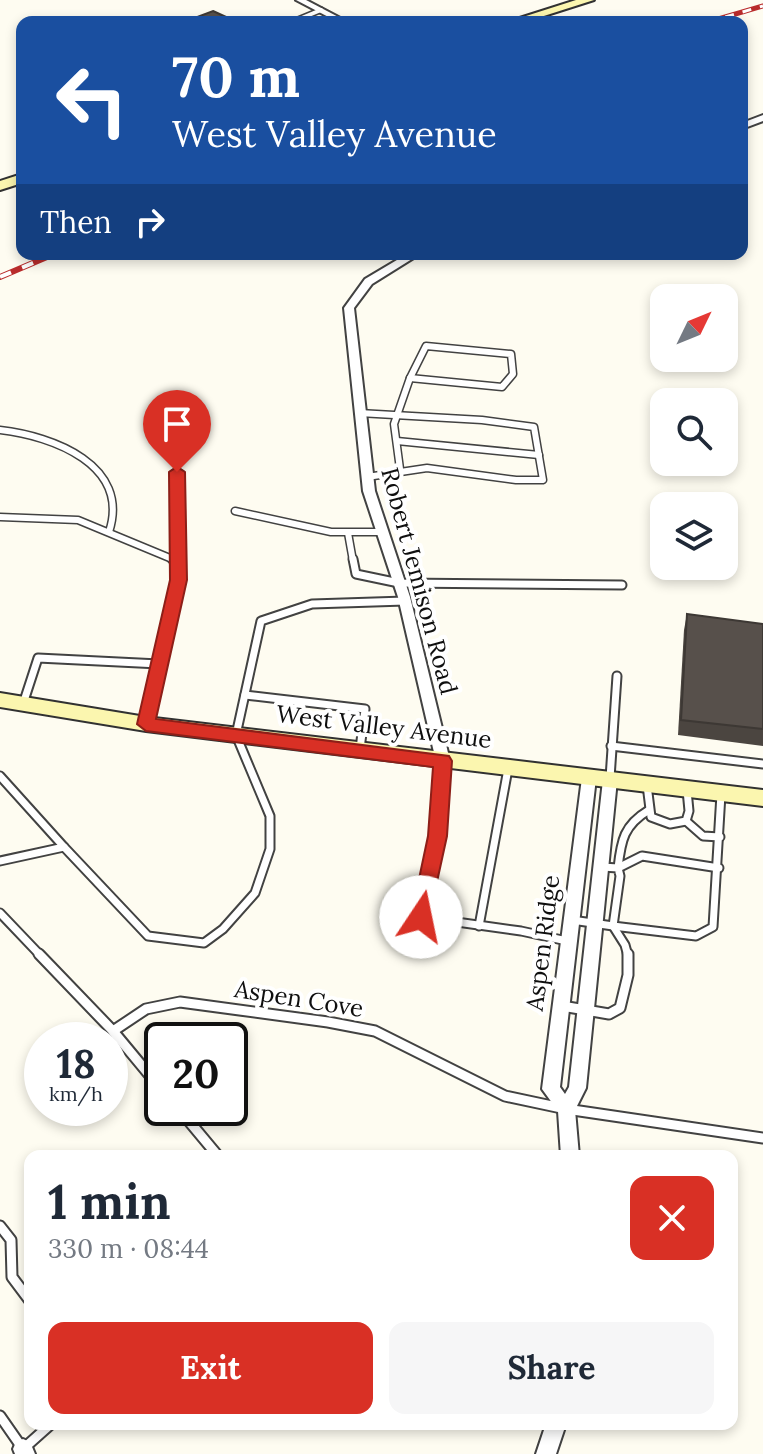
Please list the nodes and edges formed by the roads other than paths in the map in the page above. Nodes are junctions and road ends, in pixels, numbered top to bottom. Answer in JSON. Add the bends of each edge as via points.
{"nodes":[{"id":1,"x":300,"y":0,"type":"edge"},
{"id":2,"x":588,"y":0,"type":"edge"},
{"id":3,"x":321,"y":10,"type":"junction"},
{"id":4,"x":306,"y":16,"type":"edge"},
{"id":5,"x":332,"y":16,"type":"edge"},
{"id":6,"x":533,"y":16,"type":"edge"},
{"id":7,"x":403,"y":260,"type":"edge"},
{"id":8,"x":410,"y":378,"type":"junction"},
{"id":9,"x":359,"y":413,"type":"junction"},
{"id":10,"x":399,"y":415,"type":"junction"},
{"id":11,"x":0,"y":430,"type":"edge"},
{"id":12,"x":397,"y":441,"type":"junction"},
{"id":13,"x":539,"y":455,"type":"junction"},
{"id":14,"x":400,"y":469,"type":"junction"},
{"id":15,"x":177,"y":472,"type":"dead end"},
{"id":16,"x":367,"y":477,"type":"junction"},
{"id":17,"x":235,"y":511,"type":"dead end"},
{"id":18,"x":0,"y":517,"type":"edge"},
{"id":19,"x":109,"y":532,"type":"junction"},
{"id":20,"x":382,"y":532,"type":"junction"},
{"id":21,"x":348,"y":533,"type":"junction"},
{"id":22,"x":178,"y":561,"type":"junction"},
{"id":23,"x":399,"y":583,"type":"junction"},
{"id":24,"x":622,"y":585,"type":"dead end"},
{"id":25,"x":405,"y":601,"type":"junction"},
{"id":26,"x":159,"y":664,"type":"junction"},
{"id":27,"x":617,"y":676,"type":"dead end"},
{"id":28,"x":245,"y":695,"type":"junction"},
{"id":29,"x":0,"y":700,"type":"edge"},
{"id":30,"x":23,"y":704,"type":"junction"},
{"id":31,"x":146,"y":724,"type":"junction"},
{"id":32,"x":236,"y":735,"type":"junction"},
{"id":33,"x":611,"y":746,"type":"junction"},
{"id":34,"x":359,"y":751,"type":"junction"},
{"id":35,"x":443,"y":761,"type":"junction"},
{"id":36,"x":763,"y":764,"type":"edge"},
{"id":37,"x":508,"y":769,"type":"junction"},
{"id":38,"x":0,"y":776,"type":"edge"},
{"id":39,"x":600,"y":779,"type":"junction"},
{"id":40,"x":647,"y":785,"type":"junction"},
{"id":41,"x":687,"y":790,"type":"junction"},
{"id":42,"x":721,"y":794,"type":"junction"},
{"id":43,"x":763,"y":798,"type":"edge"},
{"id":44,"x":649,"y":810,"type":"junction"},
{"id":45,"x":686,"y":821,"type":"junction"},
{"id":46,"x":720,"y":837,"type":"junction"},
{"id":47,"x":64,"y":847,"type":"junction"},
{"id":48,"x":0,"y":861,"type":"edge"},
{"id":49,"x":610,"y":867,"type":"junction"},
{"id":50,"x":719,"y":868,"type":"junction"},
{"id":51,"x":0,"y":913,"type":"edge"},
{"id":52,"x":572,"y":920,"type":"junction"},
{"id":53,"x":594,"y":923,"type":"junction"},
{"id":54,"x":479,"y":926,"type":"junction"},
{"id":55,"x":613,"y":926,"type":"junction"},
{"id":56,"x":569,"y":941,"type":"junction"},
{"id":57,"x":592,"y":945,"type":"junction"},
{"id":58,"x":562,"y":1006,"type":"junction"},
{"id":59,"x":585,"y":1011,"type":"junction"},
{"id":60,"x":104,"y":1022,"type":"edge"},
{"id":61,"x":126,"y":1022,"type":"edge"},
{"id":62,"x":557,"y":1041,"type":"junction"},
{"id":63,"x":581,"y":1046,"type":"junction"},
{"id":64,"x":128,"y":1049,"type":"edge"},
{"id":65,"x":144,"y":1068,"type":"edge"},
{"id":66,"x":566,"y":1109,"type":"junction"},
{"id":67,"x":193,"y":1126,"type":"edge"},
{"id":68,"x":763,"y":1138,"type":"edge"},
{"id":69,"x":213,"y":1150,"type":"edge"},
{"id":70,"x":569,"y":1150,"type":"edge"},
{"id":71,"x":0,"y":1226,"type":"edge"},
{"id":72,"x":24,"y":1293,"type":"edge"},
{"id":73,"x":0,"y":1416,"type":"edge"},
{"id":74,"x":45,"y":1430,"type":"edge"},
{"id":75,"x":554,"y":1430,"type":"edge"},
{"id":76,"x":24,"y":1452,"type":"edge"},
{"id":77,"x":546,"y":1454,"type":"edge"}],
"edges":[{"from":1,"to":3,"type":"street"},
{"from":2,"to":6,"type":"street"},
{"from":3,"to":4,"type":"lane"},
{"from":3,"to":5,"type":"street"},
{"from":7,"to":9,"type":"street","name":"Robert Jemison Road","via":[[375,274],[349,308]]},
{"from":8,"to":8,"type":"lane","via":[[502,387],[513,374],[511,354],[426,346]]},
{"from":8,"to":10,"type":"lane"},
{"from":9,"to":10,"type":"lane"},
{"from":9,"to":16,"type":"street","name":"Robert Jemison Road"},
{"from":10,"to":12,"type":"lane","via":[[394,424]]},
{"from":10,"to":13,"type":"lane","via":[[534,427]]},
{"from":11,"to":19,"type":"lane","via":[[40,434],[81,455],[110,489],[115,506]]},
{"from":12,"to":13,"type":"lane"},
{"from":12,"to":14,"type":"lane"},
{"from":13,"to":14,"type":"lane","via":[[543,480],[524,482],[435,468]]},
{"from":14,"to":16,"type":"lane"},
{"from":15,"to":22,"type":"street"},
{"from":16,"to":20,"type":"street","name":"Robert Jemison Road"},
{"from":17,"to":21,"type":"lane"},
{"from":18,"to":19,"type":"lane","via":[[78,520]]},
{"from":19,"to":22,"type":"lane"},
{"from":20,"to":21,"type":"lane"},
{"from":20,"to":23,"type":"street","name":"Robert Jemison Road"},
{"from":21,"to":23,"type":"lane","via":[[356,574]]},
{"from":22,"to":26,"type":"street"},
{"from":23,"to":24,"type":"lane"},
{"from":23,"to":25,"type":"street","name":"Robert Jemison Road"},
{"from":25,"to":28,"type":"lane","via":[[312,604],[261,621]]},
{"from":25,"to":35,"type":"street","name":"Robert Jemison Road"},
{"from":26,"to":30,"type":"lane","via":[[38,658]]},
{"from":26,"to":31,"type":"street"},
{"from":27,"to":33,"type":"lane"},
{"from":28,"to":32,"type":"lane"},
{"from":28,"to":34,"type":"lane","via":[[365,709]]},
{"from":29,"to":30,"type":"street","name":"West Valley Avenue"},
{"from":30,"to":31,"type":"street","name":"West Valley Avenue"},
{"from":31,"to":32,"type":"street","name":"West Valley Avenue"},
{"from":32,"to":34,"type":"street","name":"West Valley Avenue"},
{"from":32,"to":47,"type":"lane","via":[[270,816],[270,849],[255,893],[204,943],[148,936]]},
{"from":33,"to":36,"type":"lane"},
{"from":33,"to":39,"type":"lane"},
{"from":34,"to":35,"type":"street","name":"West Valley Avenue"},
{"from":35,"to":37,"type":"street","name":"West Valley Avenue"},
{"from":35,"to":54,"type":"lane","via":[[437,836],[421,917]]},
{"from":37,"to":39,"type":"street","name":"West Valley Avenue"},
{"from":37,"to":54,"type":"lane"},
{"from":38,"to":47,"type":"lane"},
{"from":39,"to":40,"type":"street","name":"West Valley Avenue"},
{"from":39,"to":49,"type":"street","name":"Aspen Ridge"},
{"from":39,"to":52,"type":"street","name":"Aspen Ridge"},
{"from":40,"to":41,"type":"street","name":"West Valley Avenue"},
{"from":40,"to":44,"type":"lane"},
{"from":41,"to":42,"type":"street","name":"West Valley Avenue"},
{"from":41,"to":45,"type":"lane"},
{"from":42,"to":43,"type":"street","name":"West Valley Avenue"},
{"from":42,"to":46,"type":"lane"},
{"from":44,"to":45,"type":"lane","via":[[651,817],[670,824]]},
{"from":44,"to":49,"type":"lane","via":[[622,831]]},
{"from":45,"to":46,"type":"lane","via":[[703,836]]},
{"from":46,"to":50,"type":"lane"},
{"from":47,"to":48,"type":"lane"},
{"from":49,"to":50,"type":"lane","via":[[642,856]]},
{"from":49,"to":53,"type":"street","name":"Aspen Ridge"},
{"from":49,"to":55,"type":"lane","via":[[620,876]]},
{"from":50,"to":55,"type":"lane","via":[[713,927],[696,936]]},
{"from":51,"to":60,"type":"lane"},
{"from":52,"to":53,"type":"lane"},
{"from":52,"to":56,"type":"street","name":"Aspen Ridge"},
{"from":53,"to":55,"type":"lane"},
{"from":53,"to":57,"type":"street","name":"Aspen Ridge"},
{"from":54,"to":56,"type":"lane"},
{"from":55,"to":59,"type":"lane","via":[[630,949],[620,1008],[609,1014]]},
{"from":56,"to":57,"type":"street"},
{"from":56,"to":58,"type":"street","name":"Aspen Ridge"},
{"from":57,"to":59,"type":"street","name":"Aspen Ridge"},
{"from":58,"to":59,"type":"lane"},
{"from":58,"to":62,"type":"street","name":"Aspen Ridge"},
{"from":59,"to":63,"type":"street","name":"Aspen Ridge"},
{"from":61,"to":66,"type":"lane","name":"Aspen Cove","via":[[146,1009],[180,1002],[375,1031],[505,1096]]},
{"from":62,"to":63,"type":"street"},
{"from":62,"to":66,"type":"street","name":"Aspen Ridge","via":[[551,1089]]},
{"from":63,"to":66,"type":"street","name":"Aspen Ridge","via":[[577,1088]]},
{"from":64,"to":65,"type":"lane"},
{"from":66,"to":68,"type":"lane","name":"Aspen Cove"},
{"from":66,"to":70,"type":"street","name":"Aspen Ridge"},
{"from":67,"to":69,"type":"lane"},
{"from":71,"to":72,"type":"lane","via":[[11,1240],[12,1277]]},
{"from":73,"to":76,"type":"lane"},
{"from":74,"to":76,"type":"lane"},
{"from":75,"to":77,"type":"street"}]}
